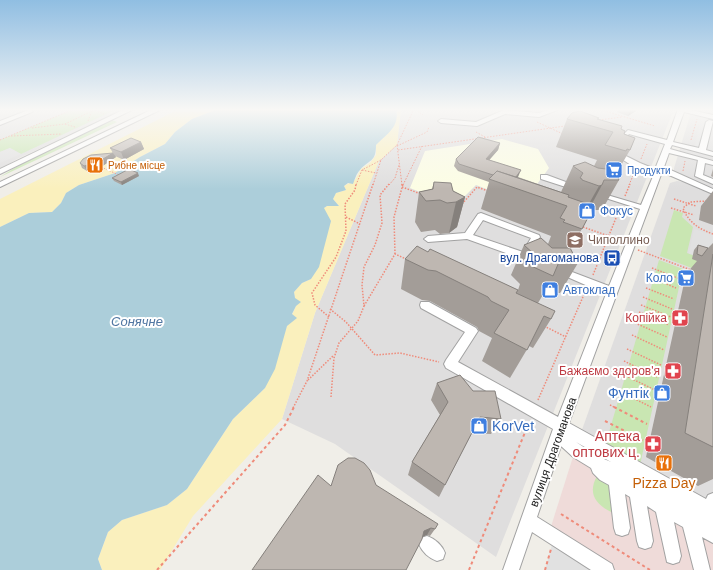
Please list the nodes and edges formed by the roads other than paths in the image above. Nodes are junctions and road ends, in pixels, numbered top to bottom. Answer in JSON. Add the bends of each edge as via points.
{"nodes":[{"id":1,"x":73,"y":136,"type":"edge"},
{"id":2,"x":103,"y":136,"type":"edge"},
{"id":3,"x":625,"y":136,"type":"edge"},
{"id":4,"x":638,"y":136,"type":"edge"},
{"id":5,"x":672,"y":136,"type":"edge"},
{"id":6,"x":706,"y":136,"type":"edge"},
{"id":7,"x":668,"y":146,"type":"junction"},
{"id":8,"x":614,"y":147,"type":"edge"},
{"id":9,"x":605,"y":149,"type":"edge"},
{"id":10,"x":702,"y":151,"type":"junction"},
{"id":11,"x":713,"y":154,"type":"edge"},
{"id":12,"x":702,"y":159,"type":"junction"},
{"id":13,"x":713,"y":162,"type":"edge"},
{"id":14,"x":659,"y":170,"type":"junction"},
{"id":15,"x":0,"y":172,"type":"edge"},
{"id":16,"x":544,"y":177,"type":"dead end"},
{"id":17,"x":713,"y":182,"type":"edge"},
{"id":18,"x":0,"y":185,"type":"edge"},
{"id":19,"x":713,"y":192,"type":"edge"},
{"id":20,"x":644,"y":208,"type":"junction"},
{"id":21,"x":468,"y":236,"type":"junction"},
{"id":22,"x":428,"y":239,"type":"dead end"},
{"id":23,"x":524,"y":256,"type":"junction"},
{"id":24,"x":613,"y":292,"type":"junction"},
{"id":25,"x":425,"y":305,"type":"dead end"},
{"id":26,"x":560,"y":430,"type":"junction"},
{"id":27,"x":590,"y":460,"type":"junction"},
{"id":28,"x":616,"y":481,"type":"junction"},
{"id":29,"x":637,"y":493,"type":"junction"},
{"id":30,"x":663,"y":507,"type":"junction"},
{"id":31,"x":713,"y":511,"type":"edge"},
{"id":32,"x":529,"y":521,"type":"junction"},
{"id":33,"x":690,"y":522,"type":"junction"},
{"id":34,"x":622,"y":528,"type":"dead end"},
{"id":35,"x":713,"y":535,"type":"edge"},
{"id":36,"x":646,"y":541,"type":"dead end"},
{"id":37,"x":673,"y":556,"type":"dead end"},
{"id":38,"x":511,"y":570,"type":"edge"},
{"id":39,"x":606,"y":570,"type":"edge"},
{"id":40,"x":702,"y":570,"type":"edge"}],
"edges":[{"from":1,"to":15,"type":"street"},
{"from":2,"to":18,"type":"street"},
{"from":3,"to":8,"type":"street"},
{"from":4,"to":7,"type":"street"},
{"from":5,"to":7,"type":"street","name":"вулиця Драгоманова"},
{"from":6,"to":10,"type":"street"},
{"from":7,"to":10,"type":"street"},
{"from":7,"to":12,"type":"street"},
{"from":7,"to":14,"type":"street","name":"вулиця Драгоманова"},
{"from":9,"to":14,"type":"street","via":[[637,165]]},
{"from":10,"to":11,"type":"street"},
{"from":12,"to":13,"type":"street"},
{"from":12,"to":17,"type":"street","via":[[699,176]]},
{"from":14,"to":19,"type":"street"},
{"from":14,"to":20,"type":"street","name":"вулиця Драгоманова"},
{"from":16,"to":20,"type":"street"},
{"from":20,"to":24,"type":"street","name":"вулиця Драгоманова"},
{"from":21,"to":22,"type":"street"},
{"from":21,"to":23,"type":"street"},
{"from":21,"to":23,"type":"street","via":[[481,216],[536,237]]},
{"from":23,"to":24,"type":"street"},
{"from":24,"to":26,"type":"street","name":"вулиця Драгоманова"},
{"from":25,"to":26,"type":"street","via":[[472,331],[450,364],[533,411]]},
{"from":26,"to":27,"type":"street","via":[[569,445]]},
{"from":26,"to":31,"type":"street"},
{"from":26,"to":32,"type":"street","name":"вулиця Драгоманова"},
{"from":27,"to":28,"type":"street","via":[[605,475]]},
{"from":27,"to":31,"type":"street"},
{"from":28,"to":29,"type":"street"},
{"from":28,"to":34,"type":"street"},
{"from":29,"to":30,"type":"street"},
{"from":29,"to":36,"type":"street"},
{"from":30,"to":33,"type":"street"},
{"from":30,"to":37,"type":"street"},
{"from":32,"to":38,"type":"street","name":"вулиця Драгоманова"},
{"from":32,"to":39,"type":"street"},
{"from":33,"to":35,"type":"street"},
{"from":33,"to":40,"type":"street"}]}
